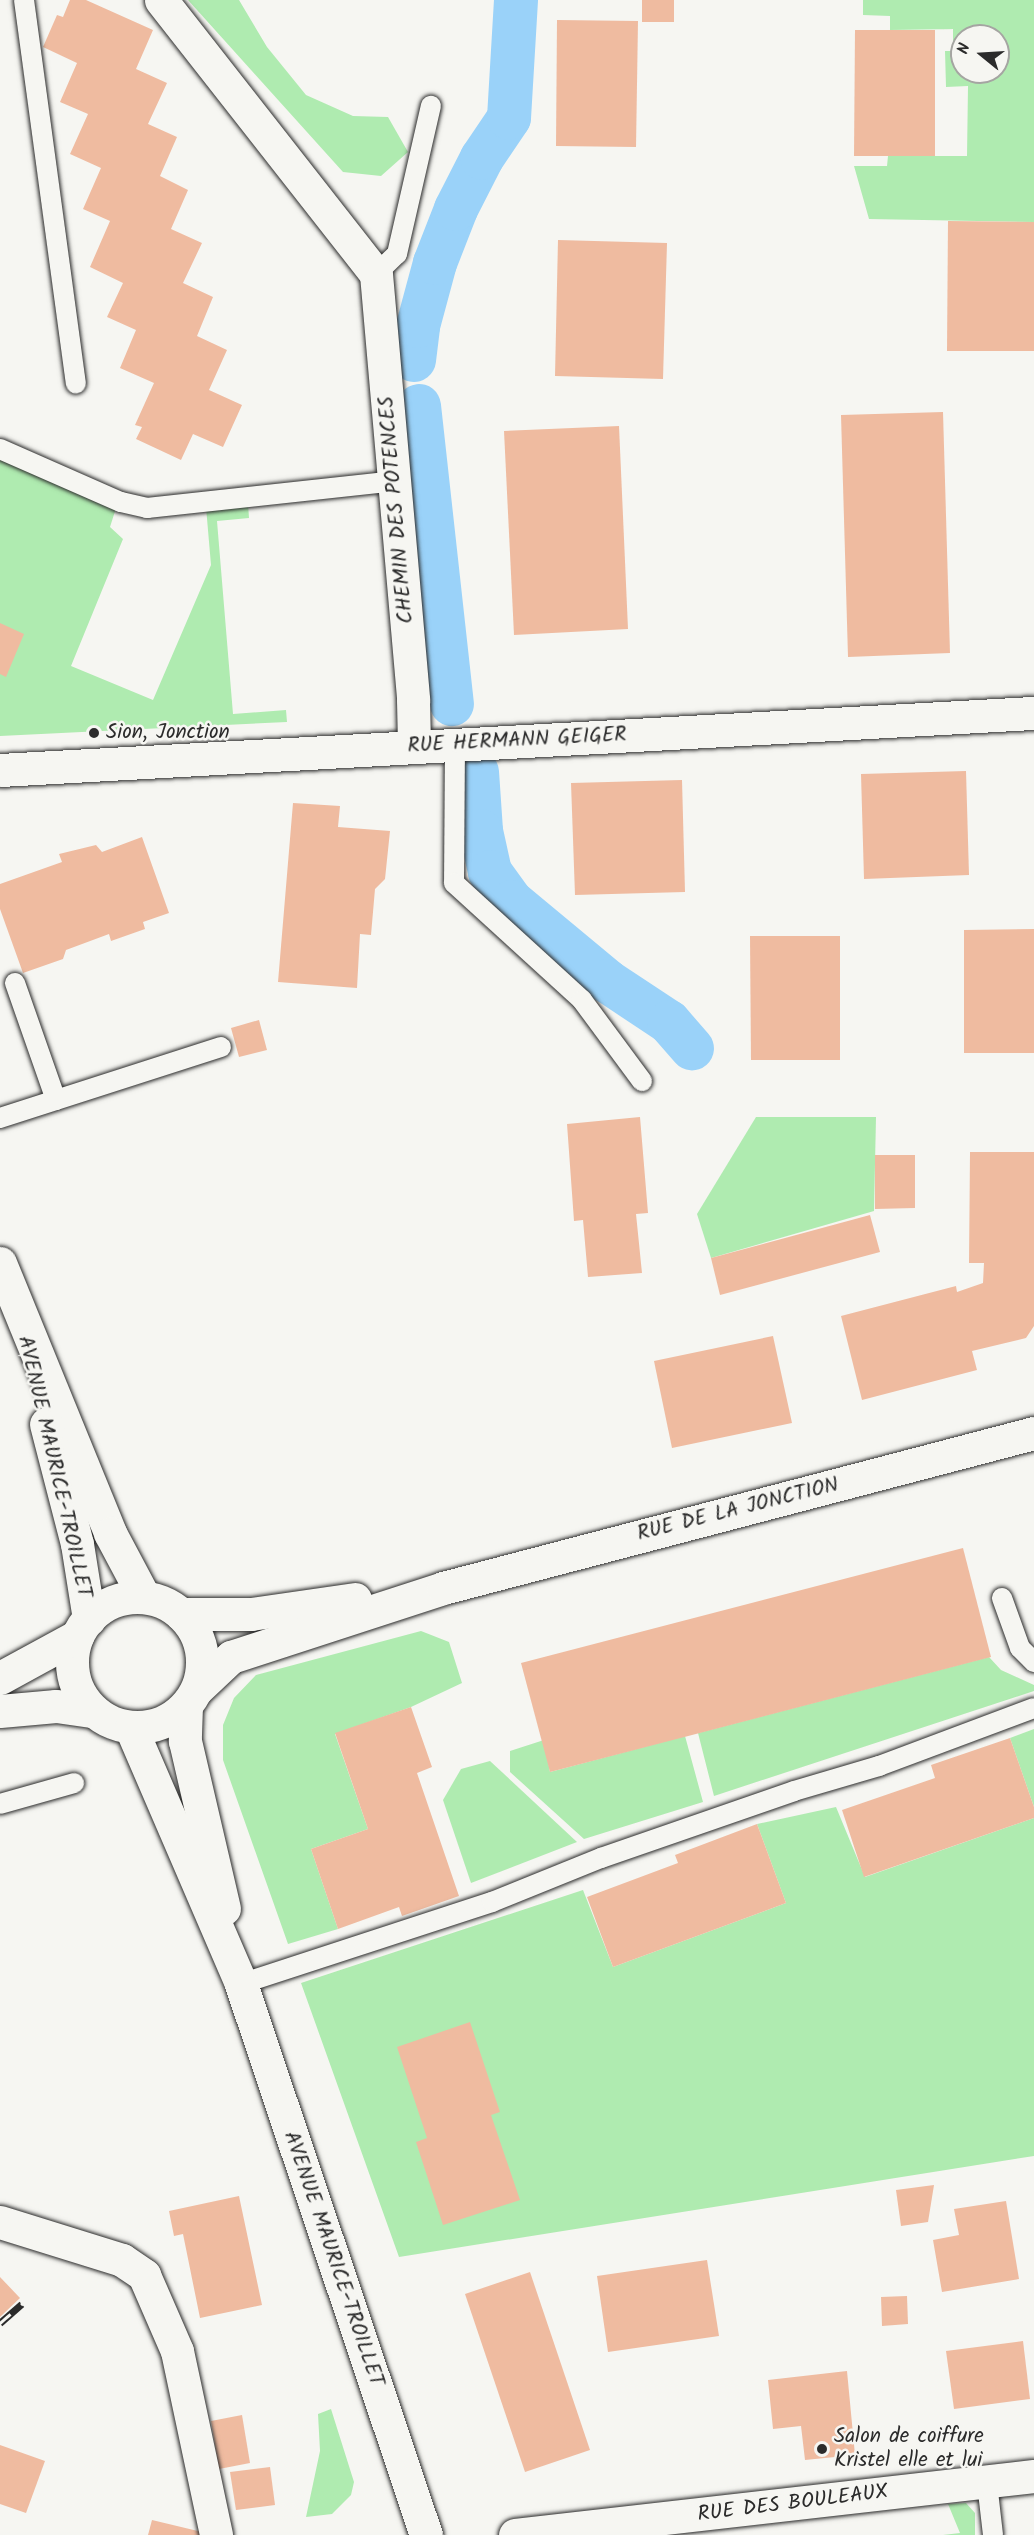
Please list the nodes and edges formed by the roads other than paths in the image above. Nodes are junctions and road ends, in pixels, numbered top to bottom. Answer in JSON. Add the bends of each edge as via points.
{"nodes":[{"id":1,"x":24,"y":0,"type":"edge"},
{"id":2,"x":161,"y":0,"type":"edge"},
{"id":3,"x":431,"y":106,"type":"dead end"},
{"id":4,"x":376,"y":274,"type":"junction"},
{"id":5,"x":76,"y":383,"type":"dead end"},
{"id":6,"x":0,"y":449,"type":"edge"},
{"id":7,"x":394,"y":481,"type":"junction"},
{"id":8,"x":1034,"y":713,"type":"edge"},
{"id":9,"x":455,"y":744,"type":"junction"},
{"id":10,"x":414,"y":745,"type":"junction"},
{"id":11,"x":0,"y":770,"type":"edge"},
{"id":12,"x":15,"y":983,"type":"dead end"},
{"id":13,"x":221,"y":1047,"type":"dead end"},
{"id":14,"x":642,"y":1081,"type":"dead end"},
{"id":15,"x":56,"y":1100,"type":"junction"},
{"id":16,"x":0,"y":1118,"type":"edge"},
{"id":17,"x":0,"y":1263,"type":"edge"},
{"id":18,"x":19,"y":1315,"type":"junction"},
{"id":19,"x":1034,"y":1433,"type":"edge"},
{"id":20,"x":443,"y":1588,"type":"junction"},
{"id":21,"x":144,"y":1597,"type":"junction"},
{"id":22,"x":1002,"y":1598,"type":"dead end"},
{"id":23,"x":181,"y":1614,"type":"junction"},
{"id":24,"x":83,"y":1627,"type":"junction"},
{"id":25,"x":1034,"y":1662,"type":"edge"},
{"id":26,"x":0,"y":1678,"type":"edge"},
{"id":27,"x":191,"y":1698,"type":"junction"},
{"id":28,"x":1034,"y":1708,"type":"edge"},
{"id":29,"x":0,"y":1711,"type":"edge"},
{"id":30,"x":93,"y":1711,"type":"junction"},
{"id":31,"x":131,"y":1728,"type":"junction"},
{"id":32,"x":74,"y":1783,"type":"dead end"},
{"id":33,"x":0,"y":1804,"type":"edge"},
{"id":34,"x":241,"y":1984,"type":"junction"},
{"id":35,"x":0,"y":2222,"type":"edge"},
{"id":36,"x":1034,"y":2476,"type":"edge"},
{"id":37,"x":987,"y":2482,"type":"junction"},
{"id":38,"x":216,"y":2535,"type":"edge"},
{"id":39,"x":426,"y":2535,"type":"edge"},
{"id":40,"x":515,"y":2535,"type":"edge"},
{"id":41,"x":993,"y":2535,"type":"edge"}],
"edges":[{"from":1,"to":5,"type":"lane"},
{"from":2,"to":4,"type":"street"},
{"from":3,"to":4,"type":"lane","via":[[396,254]]},
{"from":4,"to":7,"type":"street","name":"CHEMIN DES POTENCES"},
{"from":6,"to":7,"type":"lane","via":[[121,502],[147,508]]},
{"from":7,"to":10,"type":"street","name":"CHEMIN DES POTENCES"},
{"from":8,"to":9,"type":"street","name":"RUE HERMANN GEIGER"},
{"from":9,"to":10,"type":"street","name":"RUE HERMANN GEIGER"},
{"from":9,"to":14,"type":"lane","via":[[454,883],[582,1000]]},
{"from":10,"to":11,"type":"street","name":"RUE HERMANN GEIGER"},
{"from":12,"to":15,"type":"lane"},
{"from":13,"to":15,"type":"lane"},
{"from":15,"to":16,"type":"lane"},
{"from":17,"to":18,"type":"street","name":"AVENUE MAURICE-TROILLET"},
{"from":18,"to":21,"type":"street","name":"AVENUE MAURICE-TROILLET","via":[[110,1533]]},
{"from":18,"to":24,"type":"street","name":"AVENUE MAURICE-TROILLET","via":[[77,1544]]},
{"from":19,"to":20,"type":"street","name":"RUE DE LA JONCTION"},
{"from":20,"to":23,"type":"street","name":"RUE DE LA JONCTION","via":[[251,1614]]},
{"from":20,"to":27,"type":"street","name":"RUE DE LA JONCTION","via":[[231,1657]]},
{"from":21,"to":23,"type":"street"},
{"from":21,"to":24,"type":"street","via":[[114,1602]]},
{"from":22,"to":25,"type":"lane","via":[[1020,1648]]},
{"from":23,"to":27,"type":"street","via":[[194,1629],[201,1649],[202,1669]]},
{"from":24,"to":26,"type":"street"},
{"from":24,"to":30,"type":"street","via":[[73,1676]]},
{"from":27,"to":31,"type":"street","via":[[170,1719]]},
{"from":27,"to":34,"type":"street","name":"AVENUE MAURICE-TROILLET","via":[[185,1741]]},
{"from":28,"to":34,"type":"lane","via":[[879,1766],[601,1858],[492,1902]]},
{"from":29,"to":30,"type":"street","via":[[56,1706]]},
{"from":30,"to":31,"type":"street"},
{"from":31,"to":34,"type":"street","name":"AVENUE MAURICE-TROILLET"},
{"from":32,"to":33,"type":"lane"},
{"from":34,"to":39,"type":"street","name":"AVENUE MAURICE-TROILLET"},
{"from":35,"to":38,"type":"street","via":[[122,2260],[144,2275],[177,2351]]},
{"from":36,"to":37,"type":"street","name":"RUE DES BOULEAUX"},
{"from":37,"to":40,"type":"street","name":"RUE DES BOULEAUX"},
{"from":37,"to":41,"type":"lane"}]}
